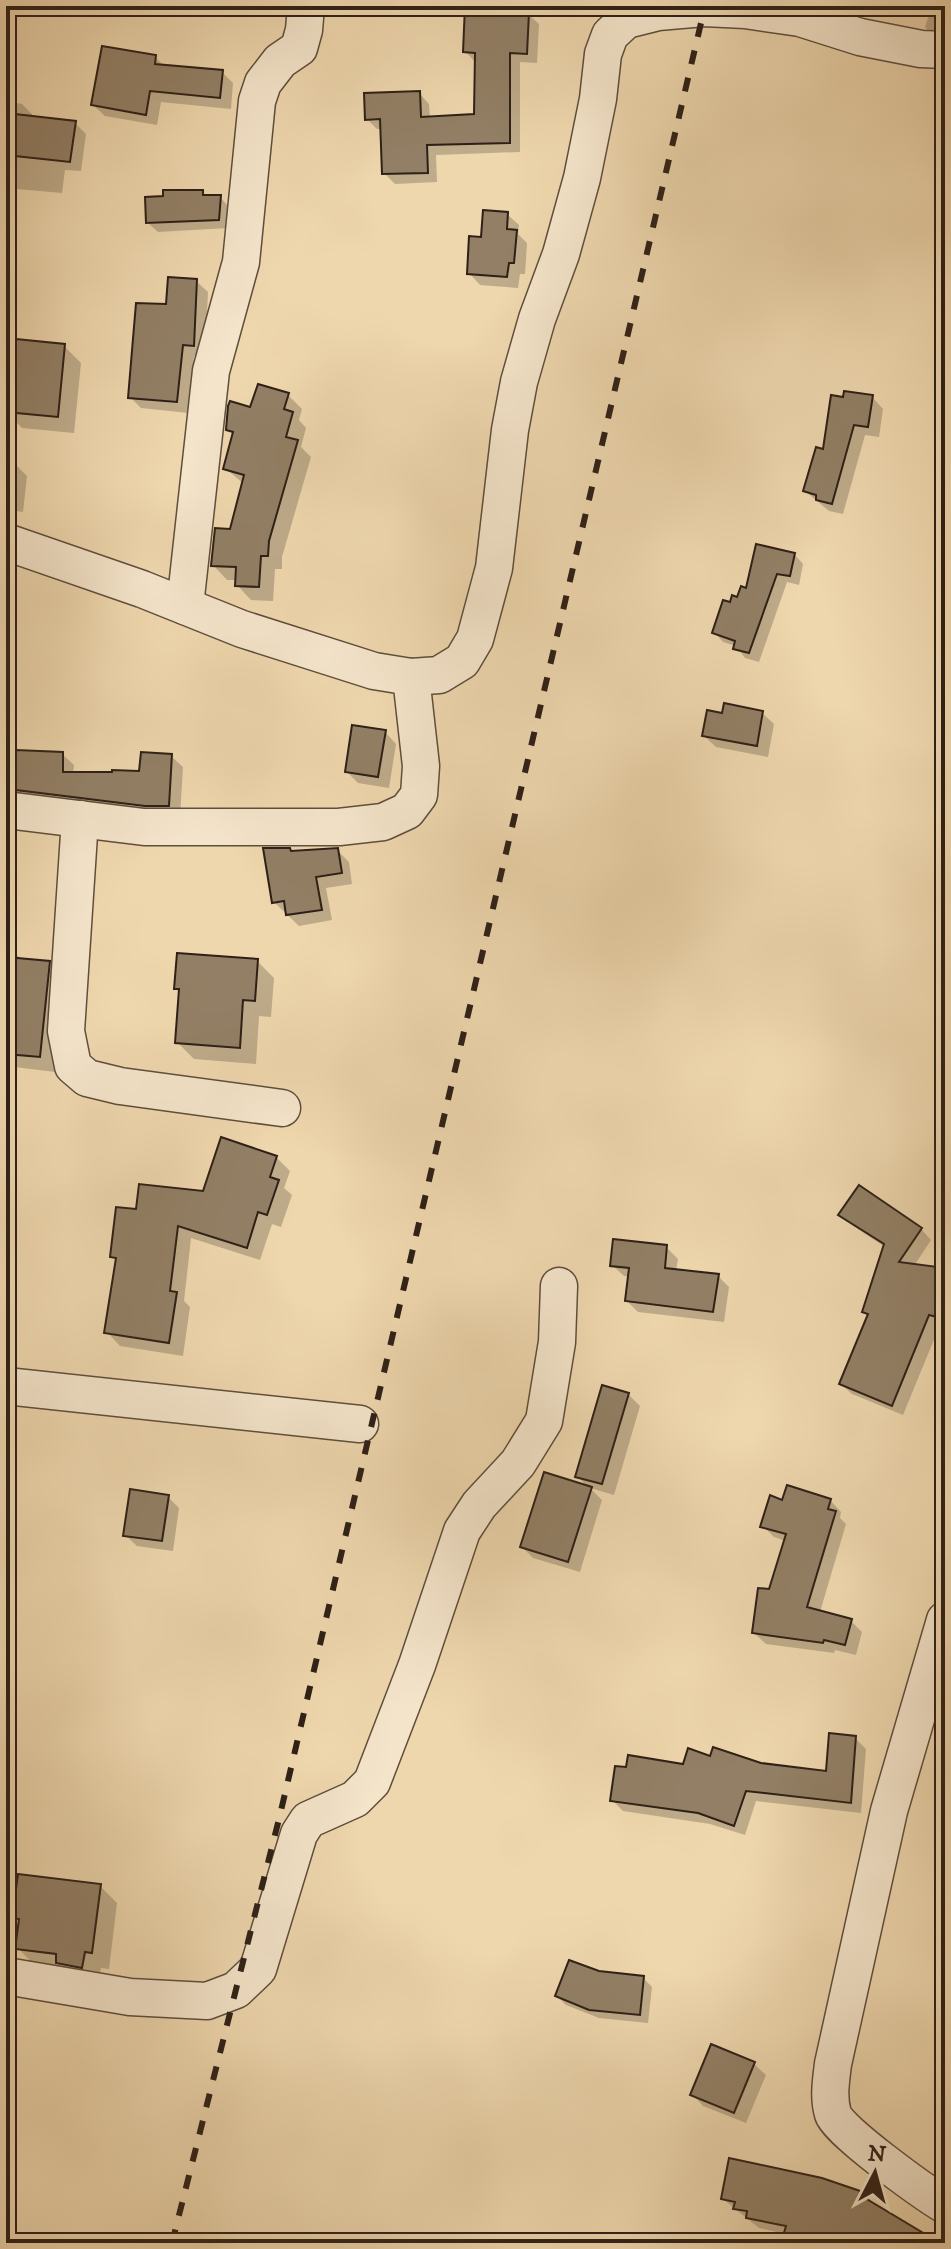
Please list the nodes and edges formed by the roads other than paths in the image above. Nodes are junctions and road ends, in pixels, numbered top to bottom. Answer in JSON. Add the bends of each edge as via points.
{"nodes":[{"id":1,"x":306,"y":6,"type":"edge"},
{"id":2,"x":945,"y":50,"type":"edge"},
{"id":3,"x":6,"y":542,"type":"edge"},
{"id":4,"x":185,"y":606,"type":"junction"},
{"id":5,"x":411,"y":677,"type":"junction"},
{"id":6,"x":6,"y":810,"type":"edge"},
{"id":7,"x":80,"y":819,"type":"junction"},
{"id":8,"x":282,"y":1108,"type":"dead end"},
{"id":9,"x":559,"y":1286,"type":"dead end"},
{"id":10,"x":6,"y":1386,"type":"edge"},
{"id":11,"x":360,"y":1424,"type":"dead end"},
{"id":12,"x":945,"y":1620,"type":"edge"},
{"id":13,"x":6,"y":1976,"type":"edge"},
{"id":14,"x":945,"y":2205,"type":"edge"}],
"edges":[{"from":1,"to":4,"type":"street","via":[[299,48],[271,72],[257,101],[241,262],[211,371]]},
{"from":2,"to":5,"type":"street","via":[[860,37],[800,18],[704,8],[626,20],[610,35],[582,178],[519,382],[494,568],[475,639],[462,661],[439,675]]},
{"from":3,"to":4,"type":"street"},
{"from":4,"to":5,"type":"street","via":[[374,671]]},
{"from":5,"to":7,"type":"street","via":[[419,795],[407,811],[383,822],[339,827],[159,827]]},
{"from":6,"to":7,"type":"street"},
{"from":7,"to":8,"type":"street","via":[[66,1031],[73,1066],[87,1078],[120,1086]]},
{"from":9,"to":13,"type":"street","via":[[557,1342],[544,1421],[518,1463],[462,1531],[372,1782],[355,1799],[308,1820],[299,1834],[258,1969],[236,1990],[207,2001],[130,1997]]},
{"from":10,"to":11,"type":"street"},
{"from":12,"to":14,"type":"street","via":[[889,1811],[830,2093],[834,2118]]}]}
